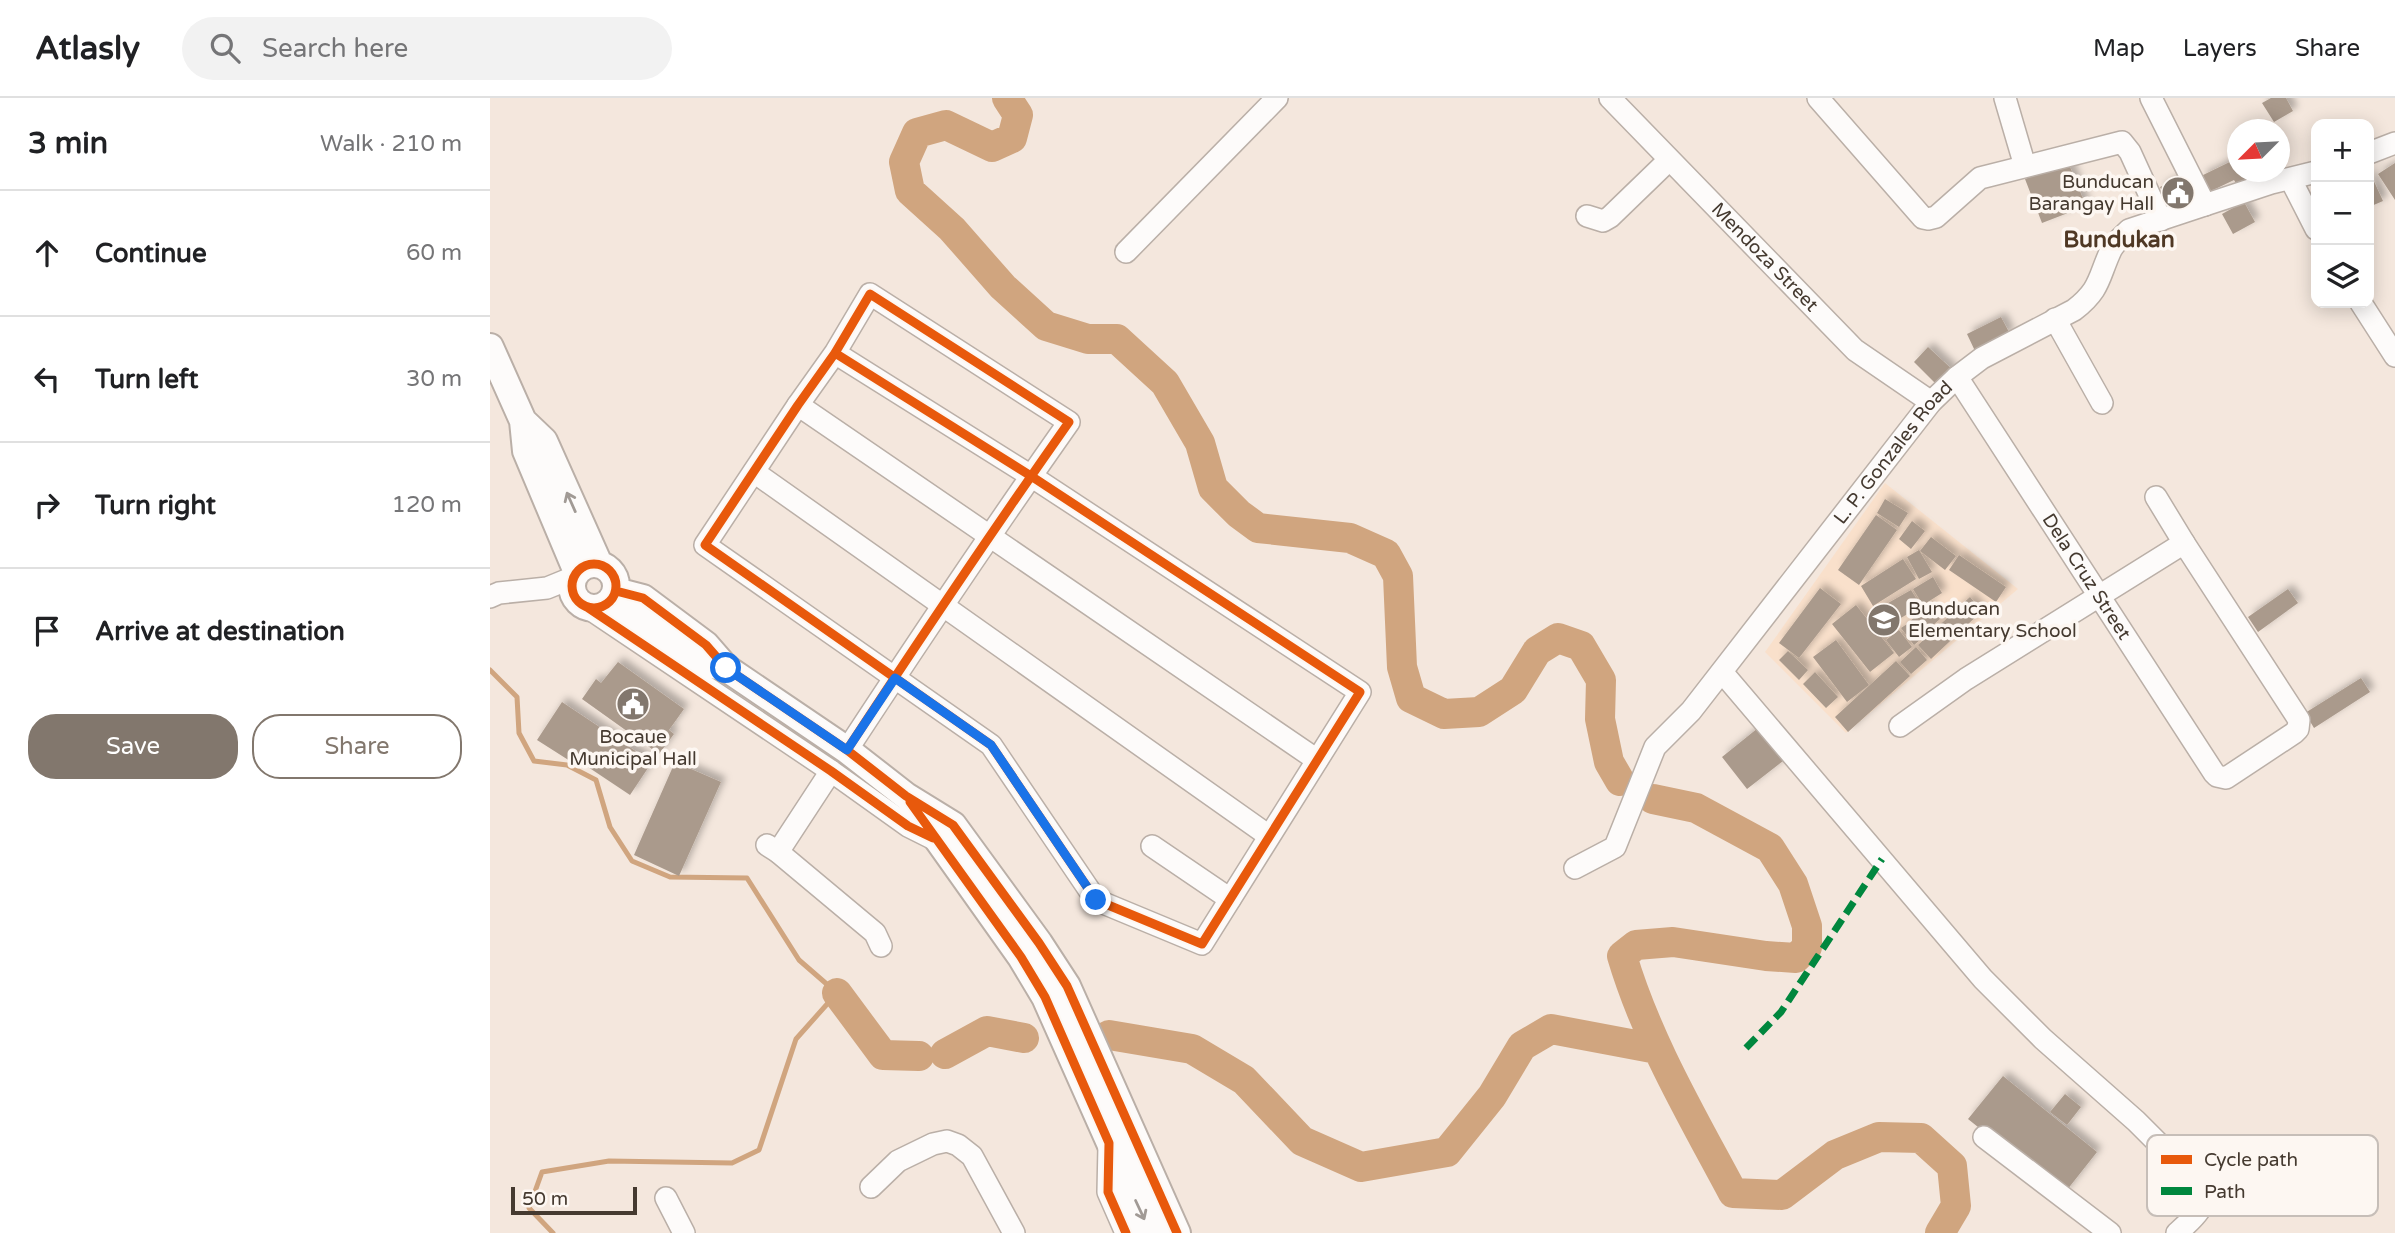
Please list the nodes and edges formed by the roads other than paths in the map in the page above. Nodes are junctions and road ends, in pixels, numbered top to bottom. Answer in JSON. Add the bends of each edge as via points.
{"nodes":[{"id":1,"x":1277,"y":98,"type":"edge"},
{"id":2,"x":1610,"y":98,"type":"edge"},
{"id":3,"x":1818,"y":98,"type":"edge"},
{"id":4,"x":2005,"y":98,"type":"edge"},
{"id":5,"x":2151,"y":98,"type":"edge"},
{"id":6,"x":2395,"y":143,"type":"edge"},
{"id":7,"x":2374,"y":151,"type":"edge"},
{"id":8,"x":1669,"y":160,"type":"junction"},
{"id":9,"x":2025,"y":166,"type":"junction"},
{"id":10,"x":2311,"y":174,"type":"edge"},
{"id":11,"x":2291,"y":180,"type":"junction"},
{"id":12,"x":2205,"y":205,"type":"junction"},
{"id":13,"x":1587,"y":216,"type":"dead end"},
{"id":14,"x":2311,"y":219,"type":"edge"},
{"id":15,"x":2161,"y":220,"type":"junction"},
{"id":16,"x":1126,"y":252,"type":"dead end"},
{"id":17,"x":2364,"y":308,"type":"edge"},
{"id":18,"x":2055,"y":319,"type":"junction"},
{"id":19,"x":490,"y":347,"type":"edge"},
{"id":20,"x":835,"y":353,"type":"junction"},
{"id":21,"x":2395,"y":356,"type":"edge"},
{"id":22,"x":1957,"y":377,"type":"junction"},
{"id":23,"x":1931,"y":402,"type":"junction"},
{"id":24,"x":2102,"y":403,"type":"dead end"},
{"id":25,"x":798,"y":405,"type":"junction"},
{"id":26,"x":754,"y":472,"type":"junction"},
{"id":27,"x":1031,"y":476,"type":"junction"},
{"id":28,"x":2156,"y":498,"type":"dead end"},
{"id":29,"x":991,"y":537,"type":"junction"},
{"id":30,"x":2184,"y":544,"type":"junction"},
{"id":31,"x":590,"y":587,"type":"junction"},
{"id":32,"x":490,"y":597,"type":"edge"},
{"id":33,"x":2101,"y":597,"type":"junction"},
{"id":34,"x":944,"y":606,"type":"junction"},
{"id":35,"x":1722,"y":671,"type":"junction"},
{"id":36,"x":895,"y":678,"type":"junction"},
{"id":37,"x":1900,"y":726,"type":"dead end"},
{"id":38,"x":839,"y":760,"type":"junction"},
{"id":39,"x":1317,"y":760,"type":"junction"},
{"id":40,"x":906,"y":796,"type":"junction"},
{"id":41,"x":1269,"y":836,"type":"junction"},
{"id":42,"x":936,"y":840,"type":"junction"},
{"id":43,"x":1152,"y":846,"type":"dead end"},
{"id":44,"x":1575,"y":868,"type":"dead end"},
{"id":45,"x":1230,"y":900,"type":"junction"},
{"id":46,"x":881,"y":946,"type":"dead end"},
{"id":47,"x":1056,"y":992,"type":"junction"},
{"id":48,"x":1094,"y":1079,"type":"junction"},
{"id":49,"x":2150,"y":1135,"type":"edge"},
{"id":50,"x":1983,"y":1138,"type":"dead end"},
{"id":51,"x":1109,"y":1143,"type":"junction"},
{"id":52,"x":871,"y":1187,"type":"dead end"},
{"id":53,"x":666,"y":1198,"type":"dead end"},
{"id":54,"x":2192,"y":1216,"type":"edge"},
{"id":55,"x":684,"y":1233,"type":"edge"},
{"id":56,"x":1014,"y":1233,"type":"edge"},
{"id":57,"x":1126,"y":1233,"type":"edge"},
{"id":58,"x":1150,"y":1233,"type":"edge"},
{"id":59,"x":1177,"y":1233,"type":"edge"},
{"id":60,"x":2110,"y":1233,"type":"edge"},
{"id":61,"x":2177,"y":1233,"type":"edge"}],
"edges":[{"from":1,"to":16,"type":"street"},
{"from":2,"to":8,"type":"street","name":"Mendoza Street"},
{"from":3,"to":9,"type":"street","via":[[1923,218],[1936,217],[1980,178]]},
{"from":4,"to":9,"type":"street"},
{"from":5,"to":12,"type":"street"},
{"from":6,"to":7,"type":"street"},
{"from":8,"to":13,"type":"street","via":[[1610,217],[1603,221]]},
{"from":8,"to":23,"type":"street","name":"Mendoza Street","via":[[1855,349]]},
{"from":9,"to":15,"type":"street","via":[[2122,142]]},
{"from":10,"to":11,"type":"street","name":"L. P. Gonzales Road"},
{"from":11,"to":12,"type":"street","name":"L. P. Gonzales Road"},
{"from":11,"to":14,"type":"street"},
{"from":12,"to":15,"type":"street","name":"L. P. Gonzales Road"},
{"from":15,"to":18,"type":"street","name":"L. P. Gonzales Road","via":[[2129,230],[2112,247],[2087,300]]},
{"from":17,"to":21,"type":"street"},
{"from":18,"to":22,"type":"street","name":"L. P. Gonzales Road","via":[[1982,358]]},
{"from":18,"to":24,"type":"street"},
{"from":19,"to":31,"type":"main road","via":[[523,421],[544,441]]},
{"from":20,"to":25,"type":"street"},
{"from":20,"to":27,"type":"street"},
{"from":20,"to":27,"type":"street","via":[[870,294],[1069,422]]},
{"from":22,"to":23,"type":"street","name":"L. P. Gonzales Road"},
{"from":22,"to":33,"type":"street","name":"Dela Cruz Street"},
{"from":23,"to":35,"type":"street","name":"L. P. Gonzales Road"},
{"from":25,"to":26,"type":"street"},
{"from":25,"to":29,"type":"street"},
{"from":26,"to":34,"type":"street"},
{"from":26,"to":36,"type":"street","via":[[705,545]]},
{"from":27,"to":29,"type":"street"},
{"from":27,"to":39,"type":"street","via":[[1360,692]]},
{"from":28,"to":30,"type":"street"},
{"from":29,"to":34,"type":"street"},
{"from":29,"to":39,"type":"street"},
{"from":30,"to":33,"type":"street"},
{"from":30,"to":33,"type":"street","name":"Dela Cruz Street","via":[[2299,720],[2294,733],[2231,776],[2217,776]]},
{"from":31,"to":32,"type":"street"},
{"from":31,"to":38,"type":"street"},
{"from":31,"to":38,"type":"main road","via":[[649,624],[695,661],[726,668]]},
{"from":33,"to":37,"type":"street","via":[[1966,679]]},
{"from":34,"to":36,"type":"street"},
{"from":34,"to":41,"type":"street"},
{"from":35,"to":44,"type":"street","name":"L. P. Gonzales Road","via":[[1655,747],[1615,847]]},
{"from":35,"to":49,"type":"street","via":[[1983,979],[2043,1040]]},
{"from":36,"to":38,"type":"street"},
{"from":36,"to":45,"type":"street","via":[[991,745],[1096,900],[1202,944]]},
{"from":38,"to":40,"type":"main road"},
{"from":38,"to":42,"type":"street","via":[[908,826]]},
{"from":38,"to":46,"type":"street","via":[[772,848],[874,933]]},
{"from":39,"to":41,"type":"street"},
{"from":40,"to":42,"type":"main road"},
{"from":40,"to":47,"type":"main road","via":[[953,825],[1039,943]]},
{"from":41,"to":45,"type":"street"},
{"from":42,"to":47,"type":"main road","via":[[1021,957]]},
{"from":43,"to":45,"type":"street"},
{"from":47,"to":48,"type":"main road"},
{"from":48,"to":51,"type":"main road"},
{"from":48,"to":59,"type":"main road"},
{"from":50,"to":60,"type":"street"},
{"from":51,"to":57,"type":"street","via":[[1108,1192]]},
{"from":51,"to":58,"type":"main road","one_way":true},
{"from":52,"to":56,"type":"street","via":[[898,1161],[947,1141],[972,1156]]},
{"from":53,"to":55,"type":"street"},
{"from":54,"to":61,"type":"street"}]}
